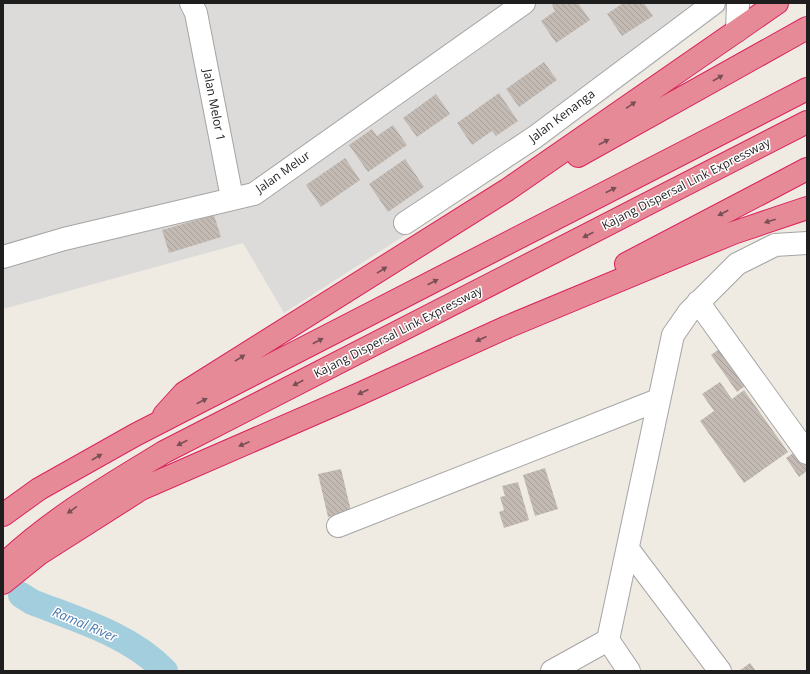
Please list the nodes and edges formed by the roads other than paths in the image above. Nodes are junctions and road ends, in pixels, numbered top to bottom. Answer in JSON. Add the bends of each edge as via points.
{"nodes":[{"id":1,"x":524,"y":3,"type":"edge"},
{"id":2,"x":714,"y":3,"type":"edge"},
{"id":3,"x":738,"y":3,"type":"edge"},
{"id":4,"x":777,"y":3,"type":"edge"},
{"id":5,"x":199,"y":6,"type":"edge"},
{"id":6,"x":807,"y":28,"type":"edge"},
{"id":7,"x":737,"y":31,"type":"junction"},
{"id":8,"x":807,"y":89,"type":"edge"},
{"id":9,"x":807,"y":122,"type":"edge"},
{"id":10,"x":807,"y":169,"type":"edge"},
{"id":11,"x":507,"y":190,"type":"junction"},
{"id":12,"x":232,"y":198,"type":"junction"},
{"id":13,"x":807,"y":208,"type":"edge"},
{"id":14,"x":405,"y":222,"type":"dead end"},
{"id":15,"x":807,"y":243,"type":"edge"},
{"id":16,"x":3,"y":257,"type":"edge"},
{"id":17,"x":698,"y":302,"type":"junction"},
{"id":18,"x":507,"y":327,"type":"junction"},
{"id":19,"x":658,"y":400,"type":"junction"},
{"id":20,"x":155,"y":425,"type":"junction"},
{"id":21,"x":807,"y":453,"type":"edge"},
{"id":22,"x":3,"y":514,"type":"edge"},
{"id":23,"x":338,"y":526,"type":"dead end"},
{"id":24,"x":628,"y":549,"type":"junction"},
{"id":25,"x":3,"y":565,"type":"edge"},
{"id":26,"x":3,"y":583,"type":"edge"},
{"id":27,"x":608,"y":640,"type":"junction"},
{"id":28,"x":552,"y":671,"type":"edge"},
{"id":29,"x":629,"y":671,"type":"edge"},
{"id":30,"x":720,"y":671,"type":"edge"}],
"edges":[{"from":1,"to":12,"type":"street","name":"Jalan Melur","via":[[254,194]]},
{"from":2,"to":14,"type":"street","name":"Jalan Kenanga","via":[[535,137]]},
{"from":3,"to":7,"type":"street"},
{"from":4,"to":7,"type":"highway"},
{"from":5,"to":12,"type":"street","name":"Jalan Melor 1"},
{"from":11,"to":6,"type":"highway","one_way":true,"via":[[615,136]]},
{"from":11,"to":7,"type":"highway","one_way":true},
{"from":20,"to":8,"type":"highway","one_way":true},
{"from":9,"to":25,"type":"highway","name":"Kajang Dispersal Link Expressway","one_way":true,"via":[[164,452],[88,498],[20,548]]},
{"from":10,"to":18,"type":"highway","one_way":true},
{"from":20,"to":11,"type":"highway","one_way":true,"via":[[184,393]]},
{"from":12,"to":16,"type":"street","name":"Jalan Melur","via":[[72,237]]},
{"from":13,"to":18,"type":"highway","one_way":true,"via":[[733,233]]},
{"from":15,"to":17,"type":"street","via":[[775,245],[737,264]]},
{"from":17,"to":19,"type":"street","via":[[673,335]]},
{"from":17,"to":21,"type":"street"},
{"from":18,"to":26,"type":"highway","one_way":true,"via":[[140,489],[38,554]]},
{"from":19,"to":23,"type":"street"},
{"from":19,"to":24,"type":"street"},
{"from":22,"to":20,"type":"highway","one_way":true,"via":[[39,489]]},
{"from":24,"to":27,"type":"street"},
{"from":24,"to":30,"type":"street"},
{"from":27,"to":28,"type":"street"},
{"from":27,"to":29,"type":"street"}]}
